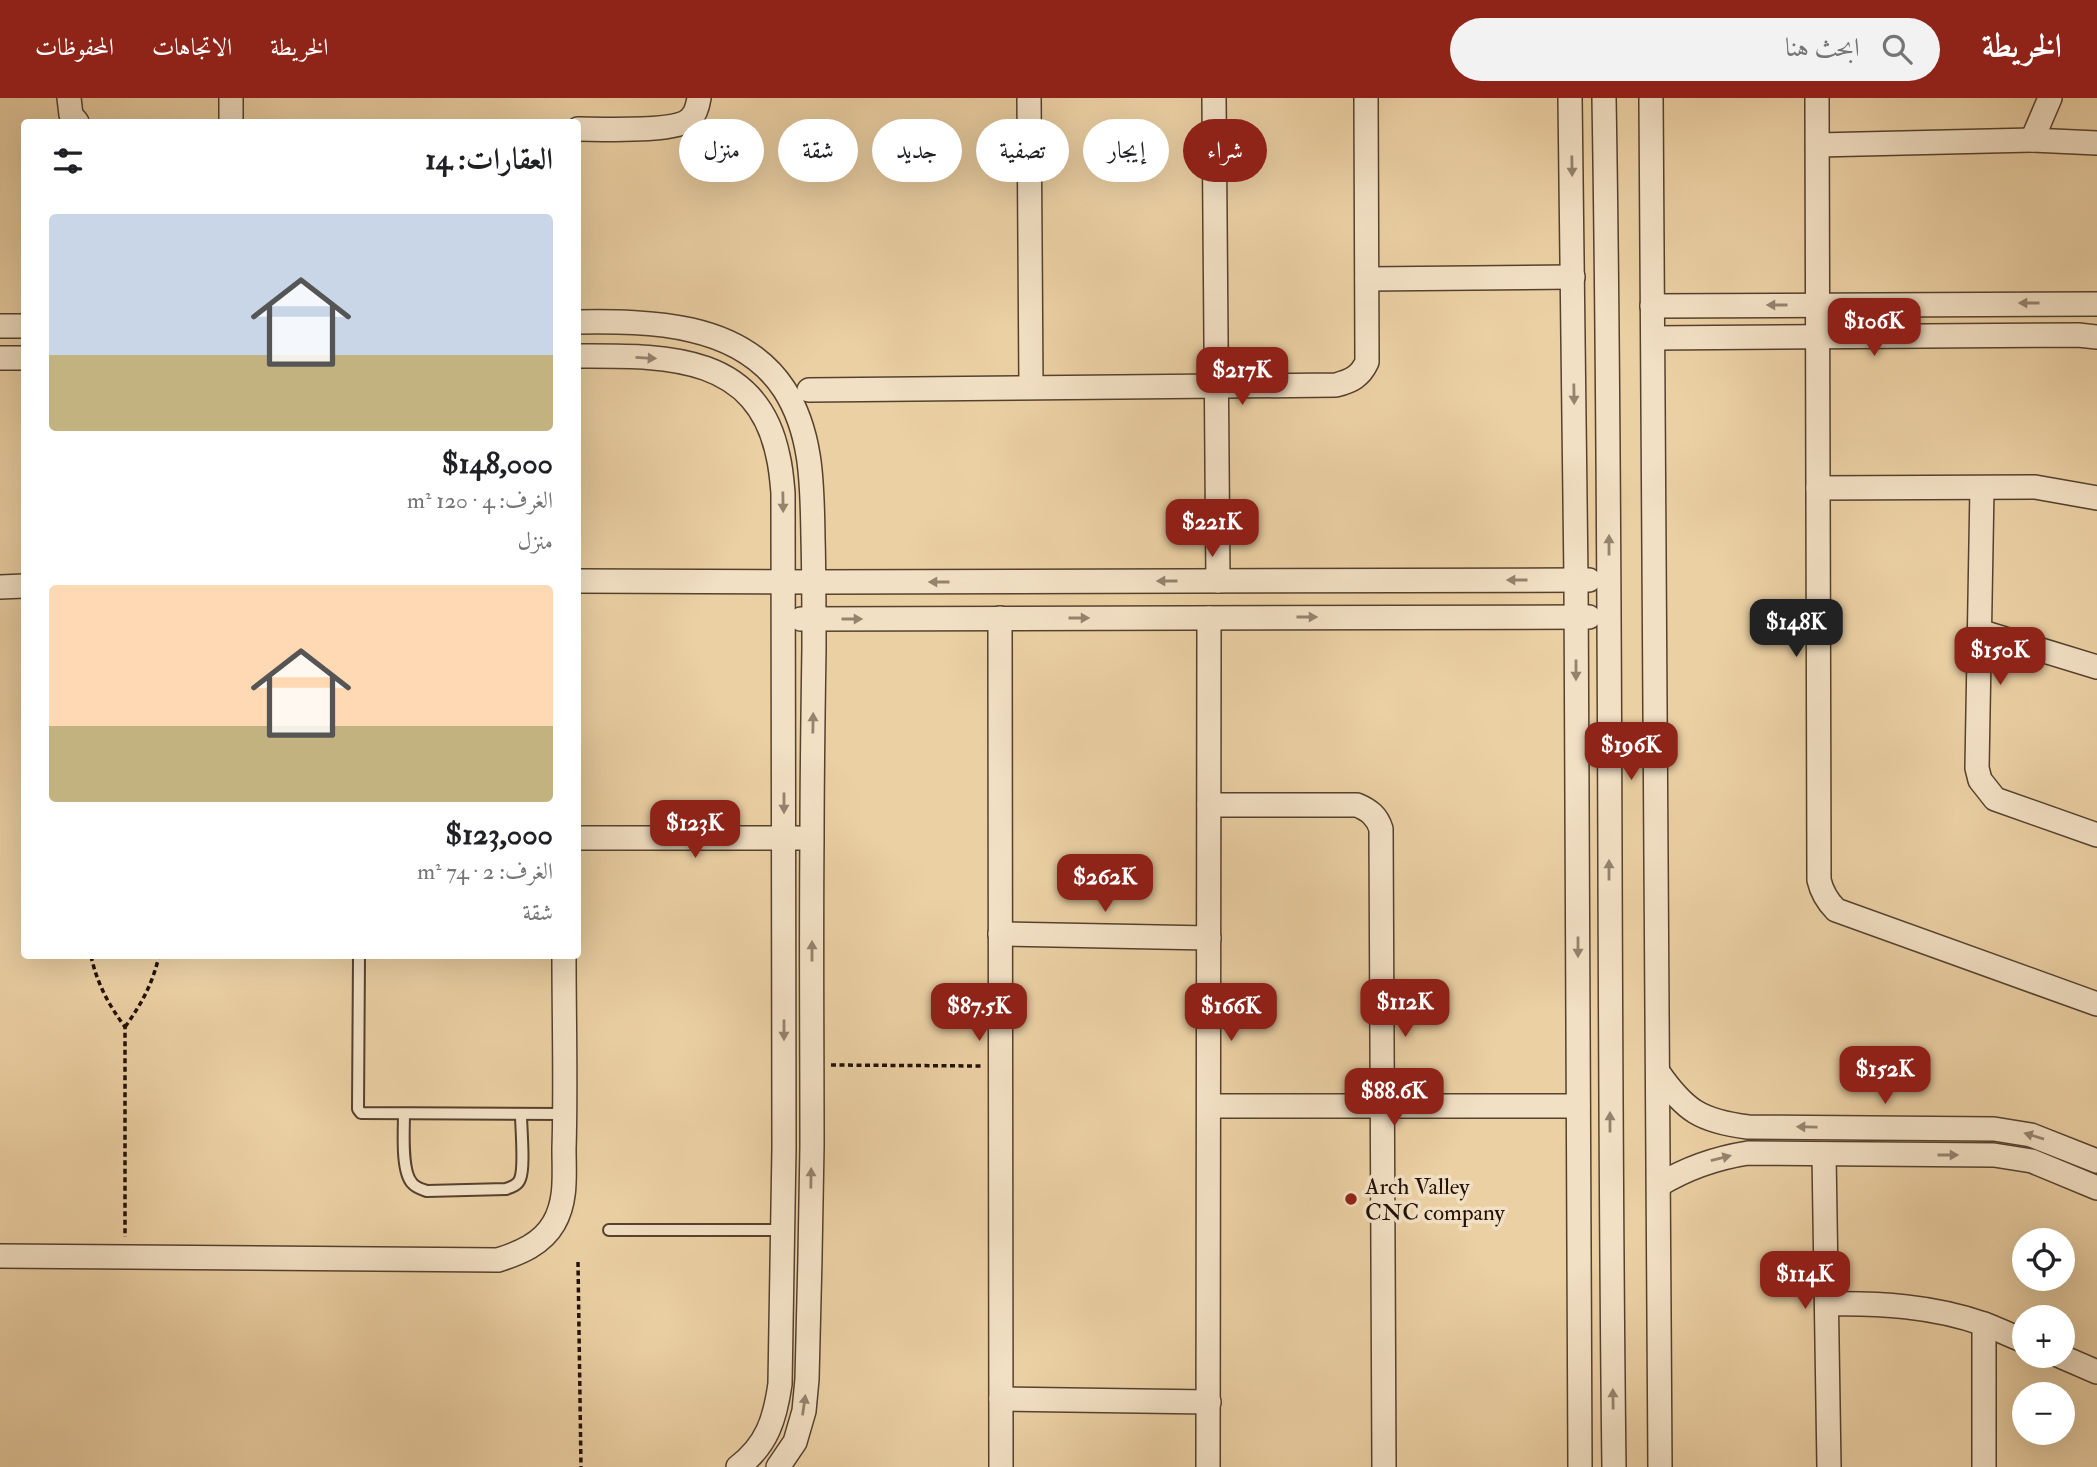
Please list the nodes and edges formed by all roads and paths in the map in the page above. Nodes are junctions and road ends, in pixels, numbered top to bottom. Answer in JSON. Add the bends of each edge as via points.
{"nodes":[{"id":1,"x":69,"y":98,"type":"edge"},
{"id":2,"x":230,"y":98,"type":"edge"},
{"id":3,"x":699,"y":98,"type":"edge"},
{"id":4,"x":1029,"y":98,"type":"edge"},
{"id":5,"x":1214,"y":98,"type":"edge"},
{"id":6,"x":1366,"y":98,"type":"edge"},
{"id":7,"x":1570,"y":98,"type":"edge"},
{"id":8,"x":1604,"y":98,"type":"edge"},
{"id":9,"x":1651,"y":98,"type":"edge"},
{"id":10,"x":1817,"y":98,"type":"edge"},
{"id":11,"x":2050,"y":98,"type":"edge"},
{"id":12,"x":74,"y":119,"type":"edge"},
{"id":13,"x":231,"y":119,"type":"edge"},
{"id":14,"x":581,"y":129,"type":"edge"},
{"id":15,"x":2032,"y":139,"type":"junction"},
{"id":16,"x":2097,"y":143,"type":"edge"},
{"id":17,"x":1818,"y":145,"type":"junction"},
{"id":18,"x":1573,"y":212,"type":"junction"},
{"id":19,"x":1606,"y":212,"type":"junction"},
{"id":20,"x":1573,"y":277,"type":"junction"},
{"id":21,"x":1367,"y":279,"type":"junction"},
{"id":22,"x":2097,"y":304,"type":"edge"},
{"id":23,"x":1818,"y":305,"type":"junction"},
{"id":24,"x":1652,"y":306,"type":"junction"},
{"id":25,"x":581,"y":322,"type":"edge"},
{"id":26,"x":0,"y":326,"type":"edge"},
{"id":27,"x":21,"y":326,"type":"edge"},
{"id":28,"x":1818,"y":336,"type":"junction"},
{"id":29,"x":2097,"y":337,"type":"edge"},
{"id":30,"x":1653,"y":338,"type":"junction"},
{"id":31,"x":581,"y":356,"type":"edge"},
{"id":32,"x":0,"y":358,"type":"edge"},
{"id":33,"x":21,"y":358,"type":"edge"},
{"id":34,"x":1216,"y":386,"type":"junction"},
{"id":35,"x":1031,"y":387,"type":"junction"},
{"id":36,"x":809,"y":390,"type":"dead end"},
{"id":37,"x":1818,"y":488,"type":"junction"},
{"id":38,"x":1982,"y":488,"type":"junction"},
{"id":39,"x":2097,"y":498,"type":"edge"},
{"id":40,"x":581,"y":580,"type":"edge"},
{"id":41,"x":1576,"y":580,"type":"junction"},
{"id":42,"x":1609,"y":580,"type":"junction"},
{"id":43,"x":1218,"y":581,"type":"junction"},
{"id":44,"x":1335,"y":581,"type":"junction"},
{"id":45,"x":784,"y":582,"type":"junction"},
{"id":46,"x":814,"y":582,"type":"junction"},
{"id":47,"x":1033,"y":582,"type":"junction"},
{"id":48,"x":21,"y":586,"type":"edge"},
{"id":49,"x":0,"y":587,"type":"edge"},
{"id":50,"x":1336,"y":617,"type":"junction"},
{"id":51,"x":1576,"y":617,"type":"junction"},
{"id":52,"x":1609,"y":617,"type":"junction"},
{"id":53,"x":1000,"y":618,"type":"junction"},
{"id":54,"x":1035,"y":618,"type":"junction"},
{"id":55,"x":1209,"y":618,"type":"junction"},
{"id":56,"x":783,"y":619,"type":"junction"},
{"id":57,"x":814,"y":619,"type":"junction"},
{"id":58,"x":1979,"y":631,"type":"junction"},
{"id":59,"x":2097,"y":667,"type":"edge"},
{"id":60,"x":1209,"y":806,"type":"junction"},
{"id":61,"x":2097,"y":835,"type":"edge"},
{"id":62,"x":581,"y":838,"type":"edge"},
{"id":63,"x":784,"y":838,"type":"junction"},
{"id":64,"x":812,"y":838,"type":"junction"},
{"id":65,"x":1609,"y":905,"type":"junction"},
{"id":66,"x":1578,"y":906,"type":"junction"},
{"id":67,"x":1000,"y":934,"type":"junction"},
{"id":68,"x":1209,"y":938,"type":"junction"},
{"id":69,"x":92,"y":959,"type":"edge"},
{"id":70,"x":158,"y":959,"type":"edge"},
{"id":71,"x":359,"y":959,"type":"edge"},
{"id":72,"x":564,"y":959,"type":"edge"},
{"id":73,"x":2097,"y":1004,"type":"edge"},
{"id":74,"x":125,"y":1027,"type":"junction"},
{"id":75,"x":812,"y":1065,"type":"junction"},
{"id":76,"x":1000,"y":1066,"type":"junction"},
{"id":77,"x":1658,"y":1072,"type":"junction"},
{"id":78,"x":1209,"y":1106,"type":"junction"},
{"id":79,"x":1383,"y":1106,"type":"junction"},
{"id":80,"x":1578,"y":1106,"type":"junction"},
{"id":81,"x":404,"y":1114,"type":"junction"},
{"id":82,"x":521,"y":1114,"type":"junction"},
{"id":83,"x":566,"y":1114,"type":"junction"},
{"id":84,"x":784,"y":1148,"type":"junction"},
{"id":85,"x":812,"y":1148,"type":"junction"},
{"id":86,"x":1824,"y":1154,"type":"junction"},
{"id":87,"x":2097,"y":1161,"type":"edge"},
{"id":88,"x":1610,"y":1168,"type":"junction"},
{"id":89,"x":1579,"y":1170,"type":"junction"},
{"id":90,"x":1658,"y":1185,"type":"junction"},
{"id":91,"x":2097,"y":1188,"type":"edge"},
{"id":92,"x":609,"y":1230,"type":"dead end"},
{"id":93,"x":783,"y":1230,"type":"junction"},
{"id":94,"x":0,"y":1256,"type":"edge"},
{"id":95,"x":125,"y":1257,"type":"junction"},
{"id":96,"x":579,"y":1262,"type":"dead end"},
{"id":97,"x":1826,"y":1304,"type":"junction"},
{"id":98,"x":1984,"y":1324,"type":"junction"},
{"id":99,"x":2012,"y":1336,"type":"edge"},
{"id":100,"x":2075,"y":1362,"type":"edge"},
{"id":101,"x":2097,"y":1372,"type":"edge"},
{"id":102,"x":1001,"y":1399,"type":"junction"},
{"id":103,"x":1209,"y":1402,"type":"junction"},
{"id":104,"x":748,"y":1463,"type":"edge"},
{"id":105,"x":581,"y":1467,"type":"edge"},
{"id":106,"x":778,"y":1467,"type":"edge"},
{"id":107,"x":1001,"y":1467,"type":"edge"},
{"id":108,"x":1208,"y":1467,"type":"edge"},
{"id":109,"x":1384,"y":1467,"type":"edge"},
{"id":110,"x":1580,"y":1467,"type":"edge"},
{"id":111,"x":1614,"y":1467,"type":"edge"},
{"id":112,"x":1661,"y":1467,"type":"edge"},
{"id":113,"x":1829,"y":1467,"type":"edge"},
{"id":114,"x":1984,"y":1467,"type":"edge"}],
"edges":[{"from":1,"to":12,"type":"street"},
{"from":2,"to":13,"type":"street"},
{"from":3,"to":14,"type":"street","via":[[691,119],[678,126]]},
{"from":4,"to":35,"type":"street"},
{"from":5,"to":34,"type":"street"},
{"from":6,"to":21,"type":"street"},
{"from":7,"to":18,"type":"street","one_way":true},
{"from":8,"to":19,"type":"street"},
{"from":9,"to":24,"type":"street"},
{"from":10,"to":17,"type":"street"},
{"from":11,"to":15,"type":"street"},
{"from":15,"to":16,"type":"street"},
{"from":15,"to":17,"type":"street"},
{"from":17,"to":23,"type":"street"},
{"from":18,"to":19,"type":"street"},
{"from":18,"to":20,"type":"street"},
{"from":42,"to":19,"type":"street","one_way":true},
{"from":20,"to":21,"type":"street"},
{"from":20,"to":41,"type":"street","one_way":true},
{"from":21,"to":34,"type":"street","via":[[1367,362],[1356,378],[1336,385]]},
{"from":22,"to":23,"type":"street","one_way":true},
{"from":23,"to":24,"type":"street","one_way":true},
{"from":23,"to":28,"type":"street"},
{"from":24,"to":30,"type":"street"},
{"from":25,"to":46,"type":"street","via":[[614,321],[703,332],[744,351],[783,387],[802,425],[809,458]]},
{"from":26,"to":27,"type":"street"},
{"from":28,"to":29,"type":"street"},
{"from":28,"to":30,"type":"street"},
{"from":28,"to":37,"type":"street"},
{"from":30,"to":77,"type":"street"},
{"from":31,"to":45,"type":"street","one_way":true,"via":[[682,360],[710,368],[755,402],[778,454]]},
{"from":32,"to":33,"type":"street"},
{"from":34,"to":35,"type":"street"},
{"from":34,"to":43,"type":"street"},
{"from":35,"to":36,"type":"street"},
{"from":37,"to":38,"type":"street"},
{"from":37,"to":73,"type":"street","via":[[1822,891],[1836,910]]},
{"from":38,"to":39,"type":"street","via":[[2035,488]]},
{"from":38,"to":58,"type":"street"},
{"from":40,"to":45,"type":"street"},
{"from":41,"to":42,"type":"street"},
{"from":41,"to":44,"type":"street","one_way":true},
{"from":41,"to":51,"type":"street"},
{"from":42,"to":52,"type":"street"},
{"from":43,"to":44,"type":"street"},
{"from":43,"to":47,"type":"street","one_way":true},
{"from":44,"to":50,"type":"street"},
{"from":45,"to":46,"type":"street"},
{"from":45,"to":56,"type":"street"},
{"from":47,"to":46,"type":"street","one_way":true},
{"from":46,"to":57,"type":"street"},
{"from":47,"to":54,"type":"street"},
{"from":48,"to":49,"type":"street"},
{"from":50,"to":51,"type":"street"},
{"from":55,"to":50,"type":"street","one_way":true},
{"from":51,"to":52,"type":"street"},
{"from":51,"to":66,"type":"street","one_way":true},
{"from":65,"to":52,"type":"street","one_way":true},
{"from":53,"to":54,"type":"street"},
{"from":57,"to":53,"type":"street","one_way":true},
{"from":53,"to":67,"type":"street"},
{"from":54,"to":55,"type":"street","one_way":true},
{"from":55,"to":60,"type":"street"},
{"from":56,"to":57,"type":"street"},
{"from":56,"to":63,"type":"street","one_way":true},
{"from":64,"to":57,"type":"street","one_way":true},
{"from":58,"to":59,"type":"street"},
{"from":58,"to":61,"type":"street","via":[[1980,780],[1995,799]]},
{"from":60,"to":68,"type":"street"},
{"from":60,"to":79,"type":"street","via":[[1348,804],[1365,808],[1379,820]]},
{"from":62,"to":63,"type":"street"},
{"from":63,"to":64,"type":"street"},
{"from":63,"to":84,"type":"street","one_way":true},
{"from":75,"to":64,"type":"street","one_way":true},
{"from":65,"to":66,"type":"street"},
{"from":88,"to":65,"type":"street","one_way":true},
{"from":66,"to":80,"type":"street","one_way":true},
{"from":67,"to":68,"type":"street"},
{"from":67,"to":76,"type":"street"},
{"from":68,"to":78,"type":"street"},
{"from":69,"to":74,"type":"path","via":[[108,1003]]},
{"from":70,"to":74,"type":"path","via":[[142,1003]]},
{"from":71,"to":81,"type":"lane","via":[[359,1111]]},
{"from":72,"to":83,"type":"street"},
{"from":74,"to":95,"type":"path"},
{"from":75,"to":76,"type":"path"},
{"from":75,"to":85,"type":"street"},
{"from":76,"to":102,"type":"street"},
{"from":87,"to":77,"type":"street","one_way":true,"via":[[2031,1135],[1994,1129],[1721,1123],[1695,1112],[1674,1095]]},
{"from":77,"to":90,"type":"street"},
{"from":78,"to":79,"type":"street"},
{"from":78,"to":103,"type":"street"},
{"from":79,"to":80,"type":"street"},
{"from":79,"to":109,"type":"street"},
{"from":80,"to":89,"type":"street"},
{"from":81,"to":82,"type":"lane"},
{"from":81,"to":82,"type":"lane","via":[[406,1173],[418,1189],[427,1191],[514,1186],[520,1180]]},
{"from":82,"to":83,"type":"lane"},
{"from":83,"to":95,"type":"street","via":[[563,1205],[538,1242],[519,1254],[498,1260]]},
{"from":84,"to":85,"type":"street"},
{"from":84,"to":93,"type":"street"},
{"from":106,"to":85,"type":"street","one_way":true,"via":[[795,1442],[804,1411]]},
{"from":90,"to":86,"type":"street","one_way":true,"via":[[1719,1157]]},
{"from":86,"to":91,"type":"street","one_way":true,"via":[[2014,1157]]},
{"from":86,"to":97,"type":"street"},
{"from":88,"to":89,"type":"street"},
{"from":111,"to":88,"type":"street","one_way":true},
{"from":89,"to":110,"type":"street"},
{"from":90,"to":112,"type":"street"},
{"from":92,"to":93,"type":"lane"},
{"from":93,"to":104,"type":"street","via":[[777,1408],[770,1429]]},
{"from":94,"to":95,"type":"street"},
{"from":96,"to":105,"type":"path"},
{"from":97,"to":98,"type":"street","via":[[1906,1307]]},
{"from":97,"to":113,"type":"street"},
{"from":98,"to":99,"type":"street"},
{"from":98,"to":114,"type":"street"},
{"from":100,"to":101,"type":"street"},
{"from":102,"to":103,"type":"street"},
{"from":102,"to":107,"type":"street"},
{"from":103,"to":108,"type":"street"}]}
